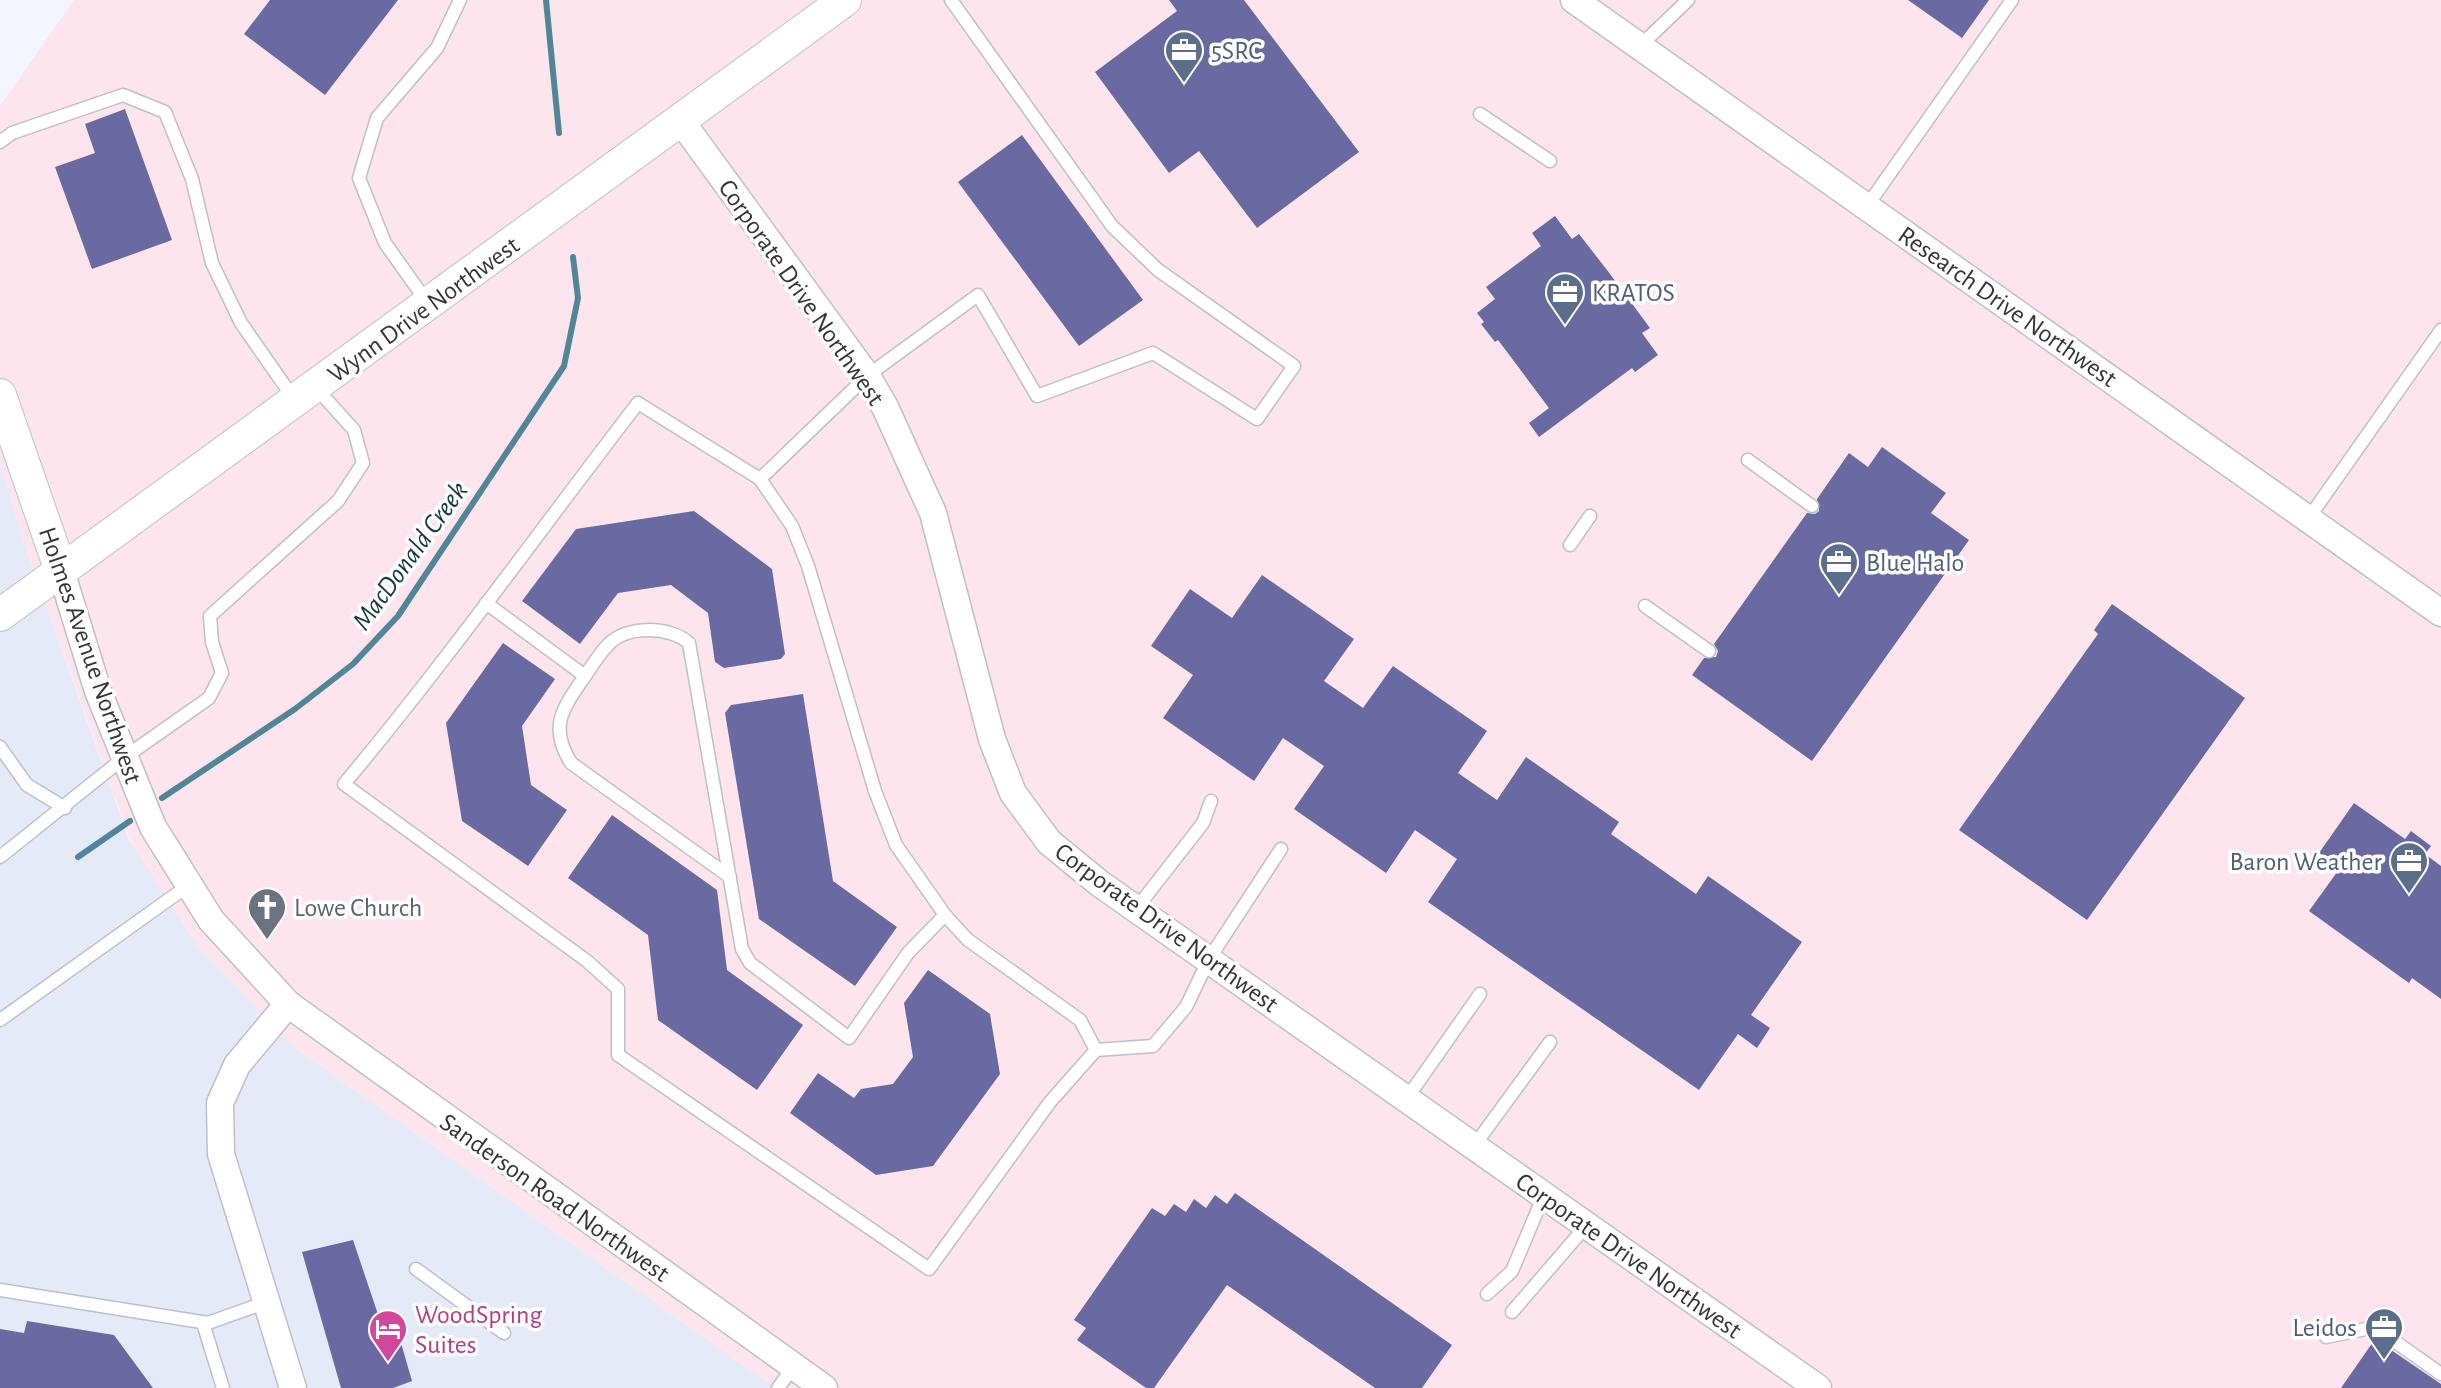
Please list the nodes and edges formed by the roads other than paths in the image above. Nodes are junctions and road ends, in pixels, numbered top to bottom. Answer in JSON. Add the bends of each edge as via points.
{"nodes":[{"id":1,"x":460,"y":0,"type":"edge"},
{"id":2,"x":845,"y":0,"type":"edge"},
{"id":3,"x":951,"y":0,"type":"edge"},
{"id":4,"x":1688,"y":0,"type":"edge"},
{"id":5,"x":2012,"y":0,"type":"edge"},
{"id":6,"x":1585,"y":3,"type":"edge"},
{"id":7,"x":1641,"y":46,"type":"junction"},
{"id":8,"x":1480,"y":114,"type":"dead end"},
{"id":9,"x":681,"y":121,"type":"junction"},
{"id":10,"x":0,"y":142,"type":"edge"},
{"id":11,"x":1550,"y":161,"type":"dead end"},
{"id":12,"x":1867,"y":206,"type":"junction"},
{"id":13,"x":429,"y":305,"type":"junction"},
{"id":14,"x":2441,"y":330,"type":"edge"},
{"id":15,"x":867,"y":376,"type":"junction"},
{"id":16,"x":0,"y":395,"type":"edge"},
{"id":17,"x":306,"y":395,"type":"junction"},
{"id":18,"x":1748,"y":460,"type":"dead end"},
{"id":19,"x":760,"y":480,"type":"junction"},
{"id":20,"x":1812,"y":506,"type":"dead end"},
{"id":21,"x":1590,"y":516,"type":"dead end"},
{"id":22,"x":2308,"y":519,"type":"junction"},
{"id":23,"x":1570,"y":545,"type":"dead end"},
{"id":24,"x":61,"y":571,"type":"junction"},
{"id":25,"x":486,"y":603,"type":"junction"},
{"id":26,"x":1645,"y":606,"type":"dead end"},
{"id":27,"x":2441,"y":614,"type":"edge"},
{"id":28,"x":0,"y":615,"type":"edge"},
{"id":29,"x":1709,"y":651,"type":"dead end"},
{"id":30,"x":584,"y":676,"type":"junction"},
{"id":31,"x":0,"y":747,"type":"edge"},
{"id":32,"x":125,"y":757,"type":"junction"},
{"id":33,"x":1211,"y":801,"type":"dead end"},
{"id":34,"x":65,"y":808,"type":"junction"},
{"id":35,"x":1281,"y":849,"type":"dead end"},
{"id":36,"x":0,"y":857,"type":"edge"},
{"id":37,"x":730,"y":877,"type":"junction"},
{"id":38,"x":189,"y":886,"type":"junction"},
{"id":39,"x":1136,"y":909,"type":"junction"},
{"id":40,"x":945,"y":915,"type":"junction"},
{"id":41,"x":1209,"y":959,"type":"junction"},
{"id":42,"x":1480,"y":993,"type":"dead end"},
{"id":43,"x":288,"y":1004,"type":"junction"},
{"id":44,"x":0,"y":1020,"type":"edge"},
{"id":45,"x":1550,"y":1042,"type":"dead end"},
{"id":46,"x":1096,"y":1050,"type":"junction"},
{"id":47,"x":1407,"y":1098,"type":"junction"},
{"id":48,"x":1474,"y":1146,"type":"junction"},
{"id":49,"x":1544,"y":1195,"type":"junction"},
{"id":50,"x":1587,"y":1225,"type":"junction"},
{"id":51,"x":416,"y":1269,"type":"dead end"},
{"id":52,"x":0,"y":1290,"type":"edge"},
{"id":53,"x":1487,"y":1294,"type":"dead end"},
{"id":54,"x":267,"y":1302,"type":"junction"},
{"id":55,"x":1512,"y":1312,"type":"dead end"},
{"id":56,"x":203,"y":1323,"type":"junction"},
{"id":57,"x":504,"y":1333,"type":"dead end"},
{"id":58,"x":2326,"y":1337,"type":"dead end"},
{"id":59,"x":794,"y":1366,"type":"junction"},
{"id":60,"x":2441,"y":1374,"type":"edge"},
{"id":61,"x":223,"y":1388,"type":"edge"},
{"id":62,"x":293,"y":1388,"type":"edge"},
{"id":63,"x":778,"y":1388,"type":"edge"},
{"id":64,"x":824,"y":1388,"type":"edge"},
{"id":65,"x":1818,"y":1388,"type":"edge"}],
"edges":[{"from":1,"to":13,"type":"lane","via":[[437,48],[377,118],[359,178],[386,243]]},
{"from":2,"to":9,"type":"street","name":"Wynn Drive Northwest"},
{"from":3,"to":15,"type":"lane","via":[[1112,226],[1158,270],[1294,366],[1257,419],[1153,352],[1037,396],[978,295]]},
{"from":4,"to":7,"type":"lane"},
{"from":5,"to":12,"type":"lane"},
{"from":6,"to":7,"type":"street","name":"Research Drive Northwest"},
{"from":7,"to":12,"type":"street","name":"Research Drive Northwest"},
{"from":8,"to":11,"type":"lane"},
{"from":9,"to":13,"type":"street","name":"Wynn Drive Northwest"},
{"from":9,"to":15,"type":"street","name":"Corporate Drive Northwest"},
{"from":10,"to":17,"type":"lane","via":[[12,133],[123,95],[165,112],[192,179],[212,263],[241,323]]},
{"from":12,"to":22,"type":"street","name":"Research Drive Northwest"},
{"from":13,"to":17,"type":"street","name":"Wynn Drive Northwest"},
{"from":14,"to":22,"type":"lane"},
{"from":15,"to":19,"type":"lane"},
{"from":15,"to":39,"type":"street","name":"Corporate Drive Northwest","via":[[903,442],[933,513],[992,739],[1013,793],[1049,842]]},
{"from":16,"to":24,"type":"street","name":"Holmes Avenue Northwest"},
{"from":17,"to":24,"type":"street","name":"Wynn Drive Northwest"},
{"from":17,"to":32,"type":"lane","via":[[354,430],[363,463],[338,501],[209,616],[222,673],[209,698]]},
{"from":18,"to":20,"type":"lane"},
{"from":19,"to":25,"type":"lane","via":[[638,403]]},
{"from":19,"to":40,"type":"lane","via":[[792,526],[807,566],[875,791],[896,845]]},
{"from":21,"to":23,"type":"lane"},
{"from":22,"to":27,"type":"street","name":"Research Drive Northwest"},
{"from":24,"to":28,"type":"street","name":"Wynn Drive Northwest"},
{"from":24,"to":32,"type":"street","name":"Holmes Avenue Northwest","via":[[98,691]]},
{"from":25,"to":30,"type":"lane"},
{"from":25,"to":46,"type":"lane","via":[[419,695],[344,784],[587,961],[618,989],[618,1055],[929,1269],[1050,1102]]},
{"from":26,"to":29,"type":"lane"},
{"from":30,"to":37,"type":"lane","via":[[562,709],[559,723],[563,750],[571,764]]},
{"from":30,"to":37,"type":"lane","via":[[609,643],[632,634],[662,629],[678,633],[689,643]]},
{"from":31,"to":34,"type":"lane","via":[[27,785]]},
{"from":32,"to":34,"type":"lane"},
{"from":32,"to":38,"type":"street","name":"Holmes Avenue Northwest","via":[[153,827]]},
{"from":33,"to":39,"type":"lane","via":[[1203,822]]},
{"from":34,"to":36,"type":"lane"},
{"from":35,"to":41,"type":"lane"},
{"from":37,"to":40,"type":"lane","via":[[742,949],[750,963],[849,1038],[908,953]]},
{"from":38,"to":43,"type":"street","name":"Holmes Avenue Northwest","via":[[211,920]]},
{"from":38,"to":44,"type":"lane"},
{"from":39,"to":41,"type":"street","name":"Corporate Drive Northwest"},
{"from":40,"to":46,"type":"lane","via":[[968,940],[1080,1020]]},
{"from":41,"to":46,"type":"lane","via":[[1186,1007],[1153,1046]]},
{"from":41,"to":47,"type":"street","name":"Corporate Drive Northwest"},
{"from":42,"to":47,"type":"lane"},
{"from":43,"to":54,"type":"street","via":[[237,1065],[220,1103],[221,1154]]},
{"from":43,"to":59,"type":"street","name":"Sanderson Road Northwest"},
{"from":45,"to":48,"type":"lane"},
{"from":47,"to":48,"type":"street","name":"Corporate Drive Northwest"},
{"from":48,"to":49,"type":"street","name":"Corporate Drive Northwest"},
{"from":49,"to":50,"type":"street","name":"Corporate Drive Northwest"},
{"from":49,"to":53,"type":"lane","via":[[1512,1271]]},
{"from":50,"to":55,"type":"lane"},
{"from":50,"to":65,"type":"street","name":"Corporate Drive Northwest"},
{"from":51,"to":57,"type":"lane"},
{"from":52,"to":56,"type":"lane"},
{"from":54,"to":56,"type":"lane"},
{"from":54,"to":62,"type":"street"},
{"from":56,"to":61,"type":"lane"},
{"from":58,"to":60,"type":"lane","via":[[2370,1328]]},
{"from":59,"to":63,"type":"lane"},
{"from":59,"to":64,"type":"street","name":"Sanderson Road Northwest"}]}
